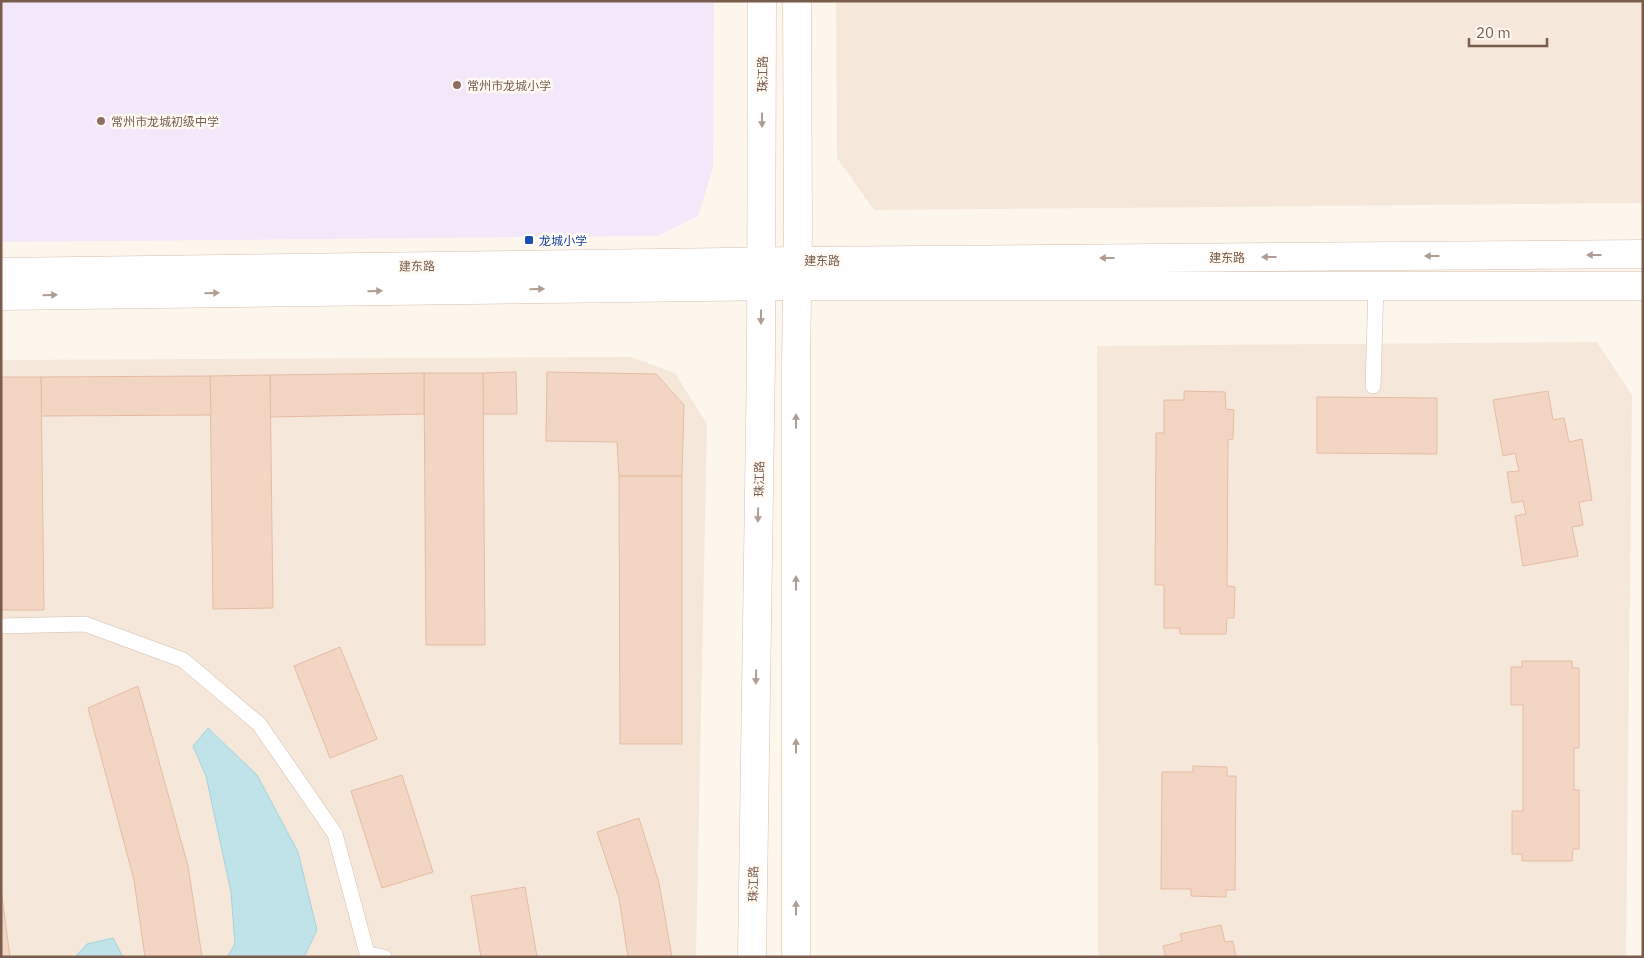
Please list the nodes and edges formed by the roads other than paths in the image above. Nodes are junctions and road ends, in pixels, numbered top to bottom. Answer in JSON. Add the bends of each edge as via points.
{"nodes":[{"id":1,"x":762,"y":1,"type":"edge"},
{"id":2,"x":797,"y":1,"type":"edge"},
{"id":3,"x":1643,"y":254,"type":"edge"},
{"id":4,"x":1,"y":272,"type":"edge"},
{"id":5,"x":797,"y":273,"type":"junction"},
{"id":6,"x":761,"y":274,"type":"junction"},
{"id":7,"x":1376,"y":286,"type":"junction"},
{"id":8,"x":1643,"y":286,"type":"edge"},
{"id":9,"x":1,"y":296,"type":"edge"},
{"id":10,"x":1373,"y":386,"type":"dead end"},
{"id":11,"x":1,"y":626,"type":"edge"},
{"id":12,"x":368,"y":955,"type":"edge"},
{"id":13,"x":384,"y":957,"type":"edge"},
{"id":14,"x":752,"y":957,"type":"edge"},
{"id":15,"x":796,"y":957,"type":"edge"}],
"edges":[{"from":1,"to":6,"type":"street","name":"珠江路","one_way":true},
{"from":2,"to":5,"type":"street"},
{"from":3,"to":5,"type":"street","name":"建东路","one_way":true},
{"from":4,"to":6,"type":"street","name":"建东路"},
{"from":5,"to":6,"type":"street","name":"建东路"},
{"from":5,"to":7,"type":"street","name":"建东路"},
{"from":15,"to":5,"type":"street","one_way":true},
{"from":9,"to":6,"type":"street","name":"建东路","one_way":true},
{"from":6,"to":14,"type":"street","name":"珠江路","one_way":true},
{"from":7,"to":8,"type":"street","name":"建东路"},
{"from":7,"to":10,"type":"lane"},
{"from":11,"to":12,"type":"lane","via":[[85,624],[183,660],[259,724],[335,834]]},
{"from":12,"to":13,"type":"lane"}]}
